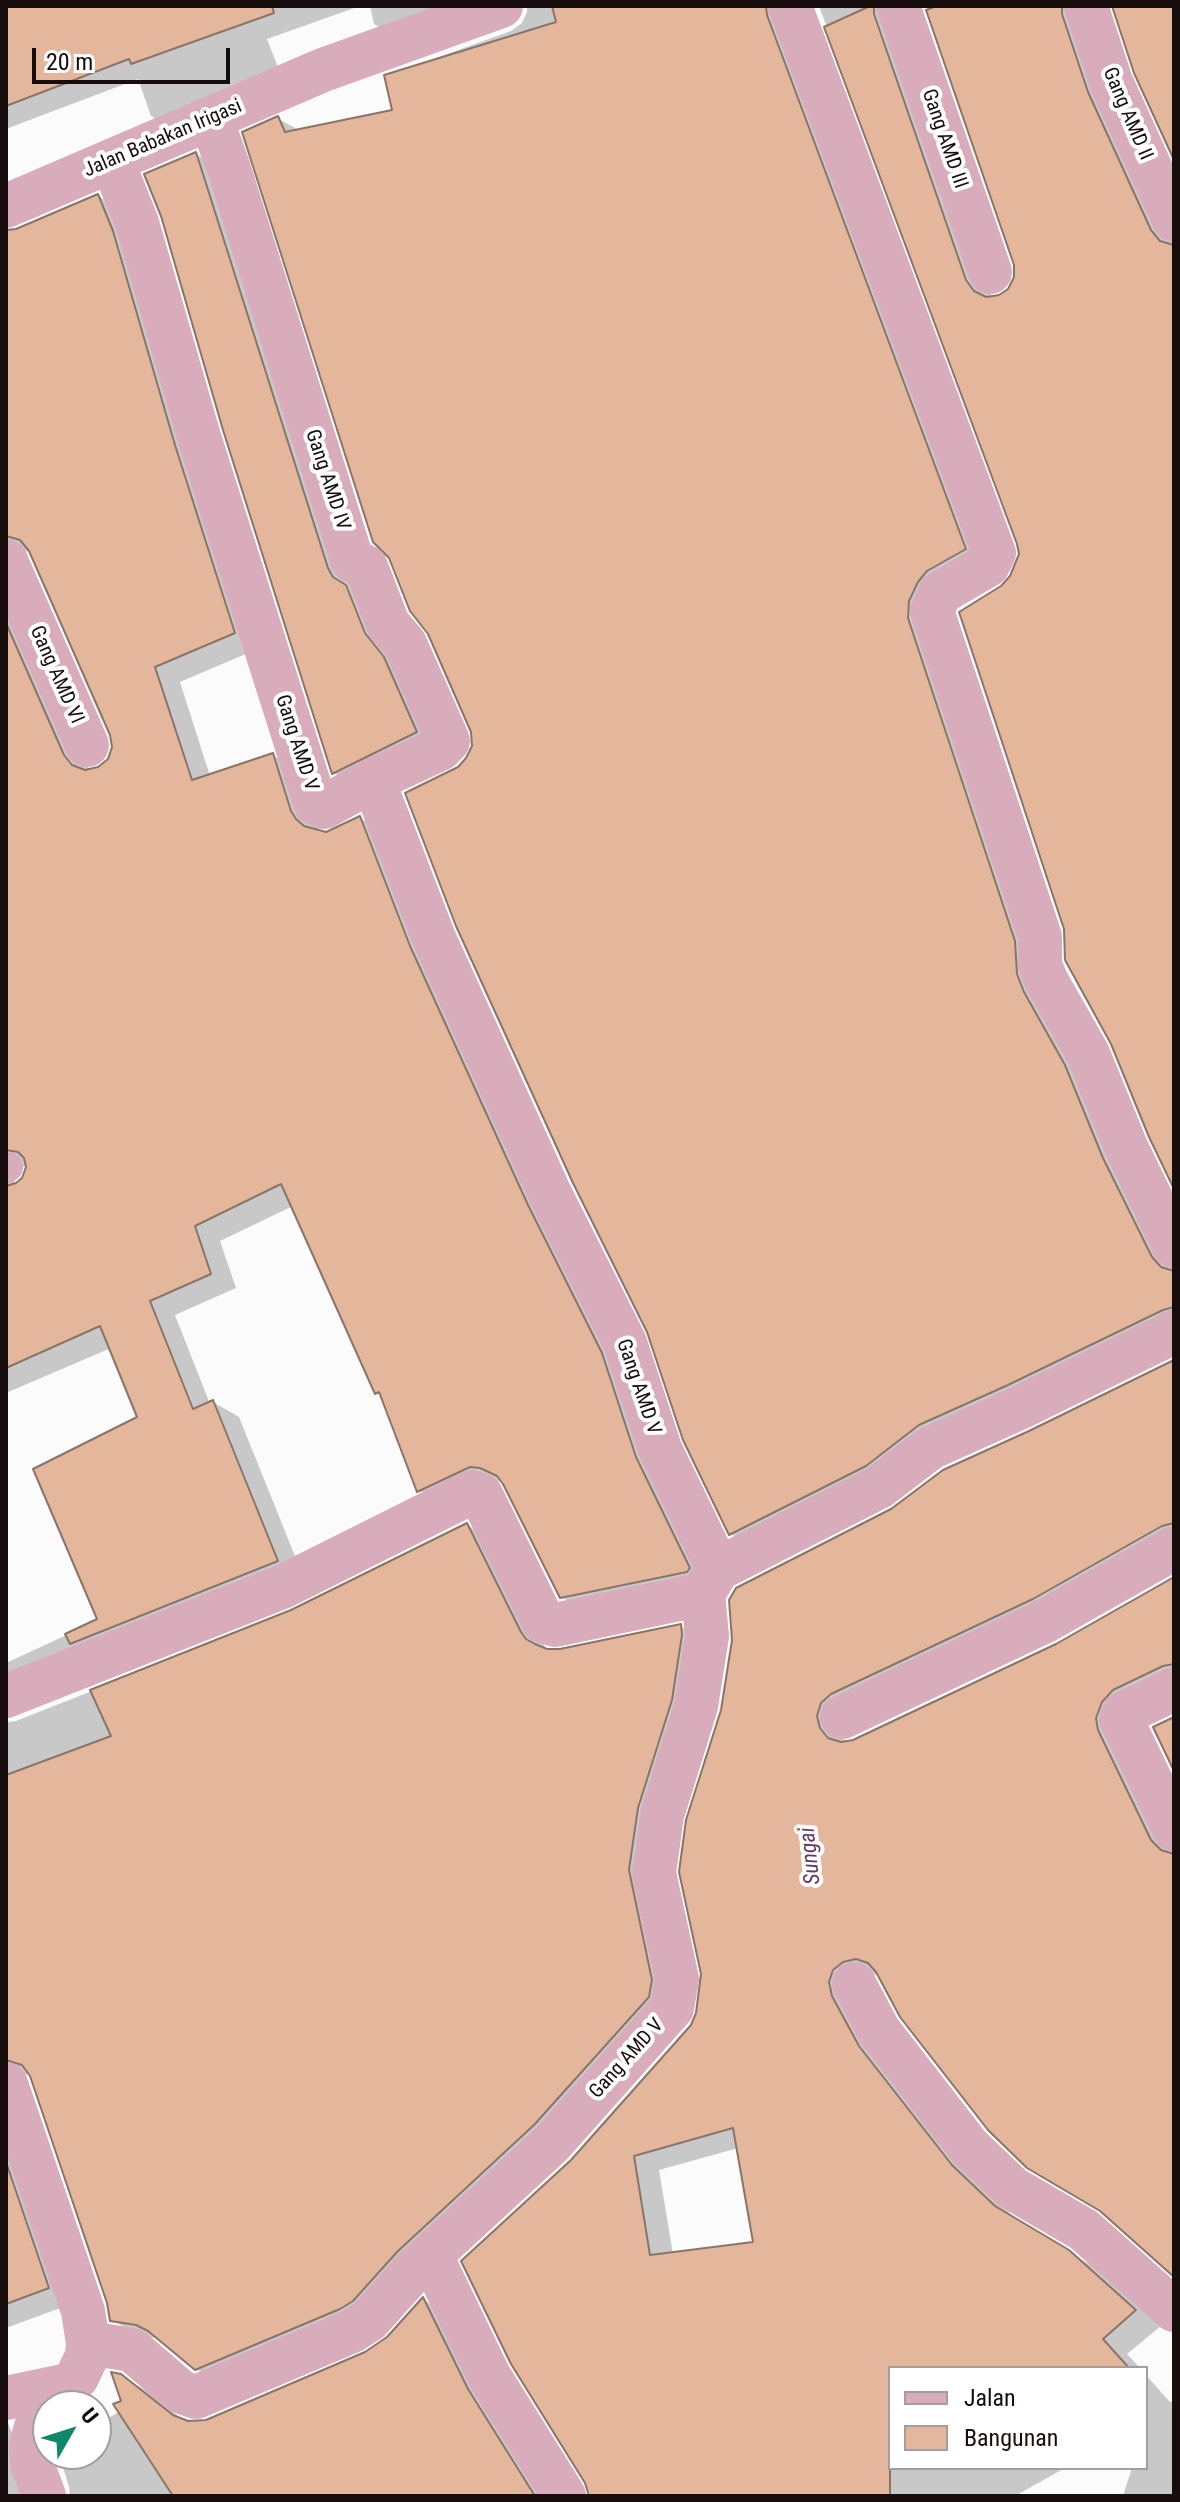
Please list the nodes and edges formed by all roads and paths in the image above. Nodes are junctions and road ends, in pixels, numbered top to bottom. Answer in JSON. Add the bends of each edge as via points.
{"nodes":[{"id":1,"x":501,"y":6,"type":"edge"},
{"id":2,"x":790,"y":6,"type":"edge"},
{"id":3,"x":898,"y":6,"type":"edge"},
{"id":4,"x":1086,"y":6,"type":"edge"},
{"id":5,"x":450,"y":15,"type":"edge"},
{"id":6,"x":211,"y":119,"type":"junction"},
{"id":7,"x":112,"y":161,"type":"junction"},
{"id":8,"x":6,"y":206,"type":"edge"},
{"id":9,"x":1174,"y":220,"type":"edge"},
{"id":10,"x":990,"y":272,"type":"dead end"},
{"id":11,"x":6,"y":561,"type":"edge"},
{"id":12,"x":87,"y":745,"type":"dead end"},
{"id":13,"x":373,"y":780,"type":"junction"},
{"id":14,"x":1174,"y":1246,"type":"edge"},
{"id":15,"x":1174,"y":1332,"type":"edge"},
{"id":16,"x":1174,"y":1548,"type":"edge"},
{"id":17,"x":710,"y":1582,"type":"junction"},
{"id":18,"x":1174,"y":1689,"type":"edge"},
{"id":19,"x":6,"y":1696,"type":"edge"},
{"id":20,"x":842,"y":1717,"type":"dead end"},
{"id":21,"x":1174,"y":1829,"type":"edge"},
{"id":22,"x":854,"y":1984,"type":"dead end"},
{"id":23,"x":6,"y":2084,"type":"edge"},
{"id":24,"x":431,"y":2256,"type":"junction"},
{"id":25,"x":1174,"y":2310,"type":"edge"},
{"id":26,"x":88,"y":2343,"type":"junction"},
{"id":27,"x":64,"y":2390,"type":"edge"},
{"id":28,"x":6,"y":2398,"type":"edge"},
{"id":29,"x":32,"y":2399,"type":"edge"},
{"id":30,"x":32,"y":2441,"type":"edge"},
{"id":31,"x":32,"y":2464,"type":"edge"},
{"id":32,"x":34,"y":2470,"type":"edge"},
{"id":33,"x":44,"y":2496,"type":"edge"},
{"id":34,"x":564,"y":2496,"type":"edge"}],
"edges":[{"from":1,"to":5,"type":"street","name":"Jalan Babakan Irigasi"},
{"from":2,"to":14,"type":"street","via":[[994,553],[988,565],[940,593],[932,611],[1040,937],[1040,965],[1088,1054]]},
{"from":3,"to":10,"type":"street","name":"Gang AMD III"},
{"from":4,"to":9,"type":"street","name":"Gang AMD II","via":[[1111,82]]},
{"from":5,"to":6,"type":"street","name":"Jalan Babakan Irigasi"},
{"from":6,"to":7,"type":"street","name":"Jalan Babakan Irigasi"},
{"from":6,"to":13,"type":"street","name":"Gang AMD IV","via":[[352,560],[366,567],[388,624],[405,644],[448,741]]},
{"from":7,"to":8,"type":"street","name":"Jalan Babakan Irigasi"},
{"from":7,"to":13,"type":"street","name":"Gang AMD V","via":[[137,223],[315,803],[324,807]]},
{"from":11,"to":12,"type":"street","name":"Gang AMD VI"},
{"from":13,"to":17,"type":"street","name":"Gang AMD V","via":[[433,936],[550,1194],[625,1343]]},
{"from":15,"to":17,"type":"street","via":[[930,1448],[879,1487]]},
{"from":16,"to":20,"type":"street","via":[[1045,1621]]},
{"from":17,"to":19,"type":"street","via":[[555,1625],[543,1621],[481,1495],[472,1492],[282,1587]]},
{"from":17,"to":24,"type":"street","name":"Gang AMD V","via":[[696,1706],[662,1815],[654,1873],[677,1979],[672,2008],[552,2143]]},
{"from":18,"to":21,"type":"street","via":[[1121,1719]]},
{"from":22,"to":25,"type":"street","via":[[879,2031],[969,2147],[1012,2188],[1084,2230]]},
{"from":23,"to":26,"type":"street","via":[[83,2311]]},
{"from":24,"to":26,"type":"street","name":"Gang AMD V","via":[[352,2331],[196,2397],[181,2392],[132,2350]]},
{"from":24,"to":34,"type":"street","via":[[489,2376]]},
{"from":26,"to":27,"type":"street","via":[[77,2377]]},
{"from":28,"to":29,"type":"street"},
{"from":30,"to":31,"type":"street"},
{"from":32,"to":33,"type":"street"}]}
